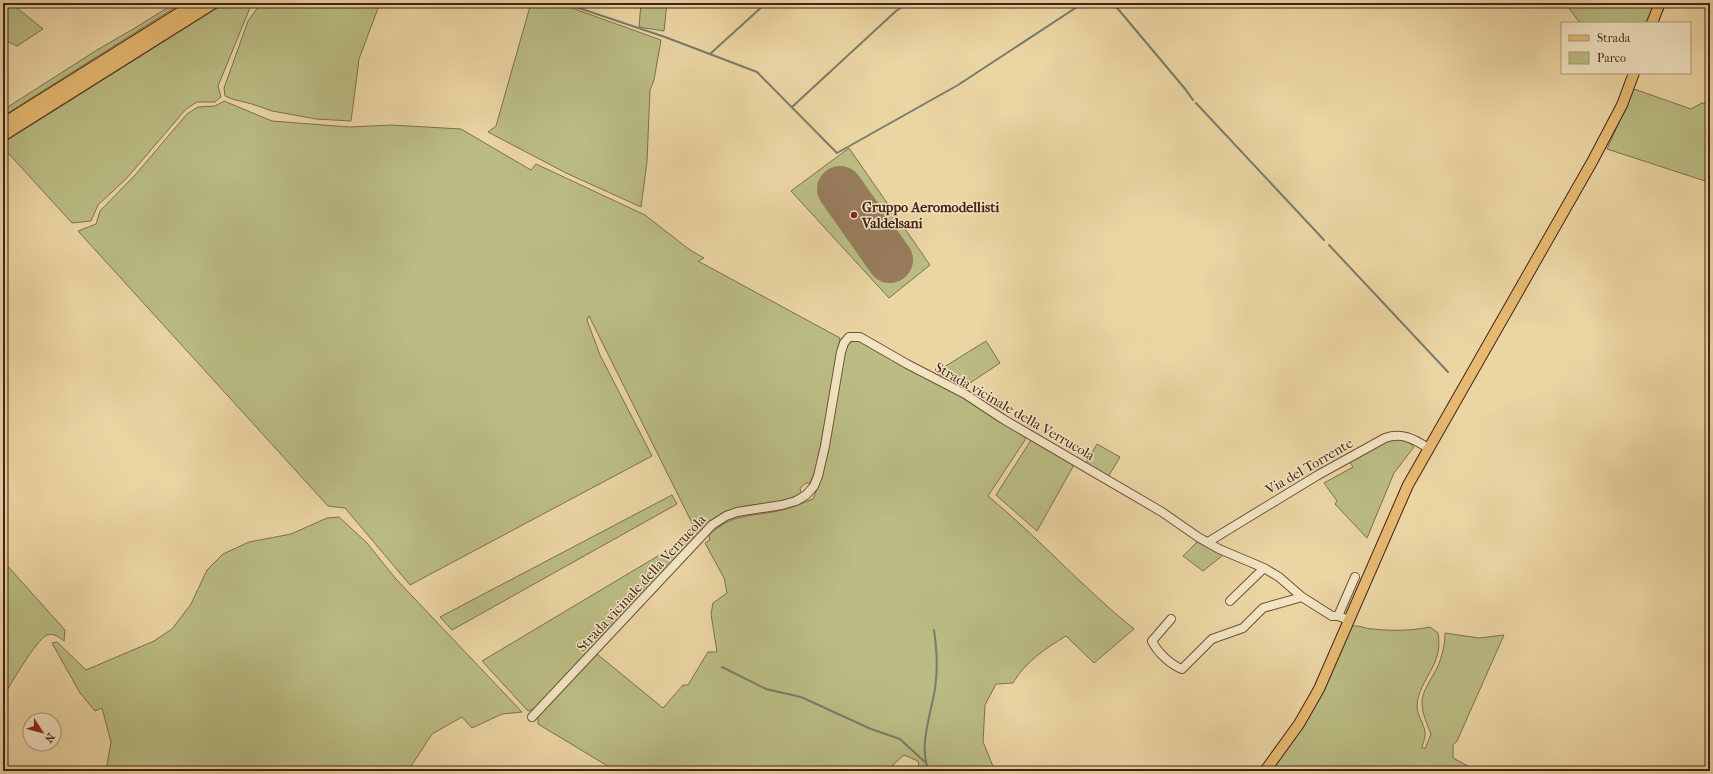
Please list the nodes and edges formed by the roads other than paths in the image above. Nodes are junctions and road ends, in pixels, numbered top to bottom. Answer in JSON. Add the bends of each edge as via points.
{"nodes":[{"id":1,"x":196,"y":3,"type":"edge"},
{"id":2,"x":213,"y":3,"type":"edge"},
{"id":3,"x":1660,"y":3,"type":"edge"},
{"id":4,"x":1652,"y":22,"type":"edge"},
{"id":5,"x":1634,"y":74,"type":"edge"},
{"id":6,"x":3,"y":124,"type":"edge"},
{"id":7,"x":3,"y":134,"type":"edge"},
{"id":8,"x":1428,"y":448,"type":"junction"},
{"id":9,"x":1208,"y":542,"type":"junction"},
{"id":10,"x":1264,"y":568,"type":"junction"},
{"id":11,"x":1355,"y":577,"type":"dead end"},
{"id":12,"x":1302,"y":597,"type":"junction"},
{"id":13,"x":1230,"y":601,"type":"dead end"},
{"id":14,"x":1338,"y":616,"type":"junction"},
{"id":15,"x":1171,"y":619,"type":"dead end"},
{"id":16,"x":1349,"y":620,"type":"junction"},
{"id":17,"x":532,"y":717,"type":"dead end"},
{"id":18,"x":1265,"y":771,"type":"edge"}],
"edges":[{"from":1,"to":6,"type":"highway"},
{"from":2,"to":7,"type":"highway"},
{"from":3,"to":4,"type":"main road"},
{"from":5,"to":8,"type":"main road","via":[[1622,104],[1592,162]]},
{"from":8,"to":9,"type":"street","name":"Via del Torrente","via":[[1405,436],[1385,438],[1318,475]]},
{"from":8,"to":16,"type":"main road","via":[[1399,504]]},
{"from":9,"to":10,"type":"street"},
{"from":9,"to":17,"type":"street","name":"Strada vicinale della Verrucola","via":[[1162,512],[1003,420],[965,394],[860,337],[849,338],[841,352],[825,446],[814,486],[796,501],[737,512],[712,525]]},
{"from":10,"to":12,"type":"street"},
{"from":10,"to":13,"type":"street"},
{"from":11,"to":14,"type":"street"},
{"from":12,"to":14,"type":"street","via":[[1332,616]]},
{"from":12,"to":15,"type":"street","via":[[1263,608],[1243,628],[1212,640],[1182,668],[1176,667],[1152,641]]},
{"from":14,"to":16,"type":"street"},
{"from":16,"to":18,"type":"main road","via":[[1312,701]]}]}
